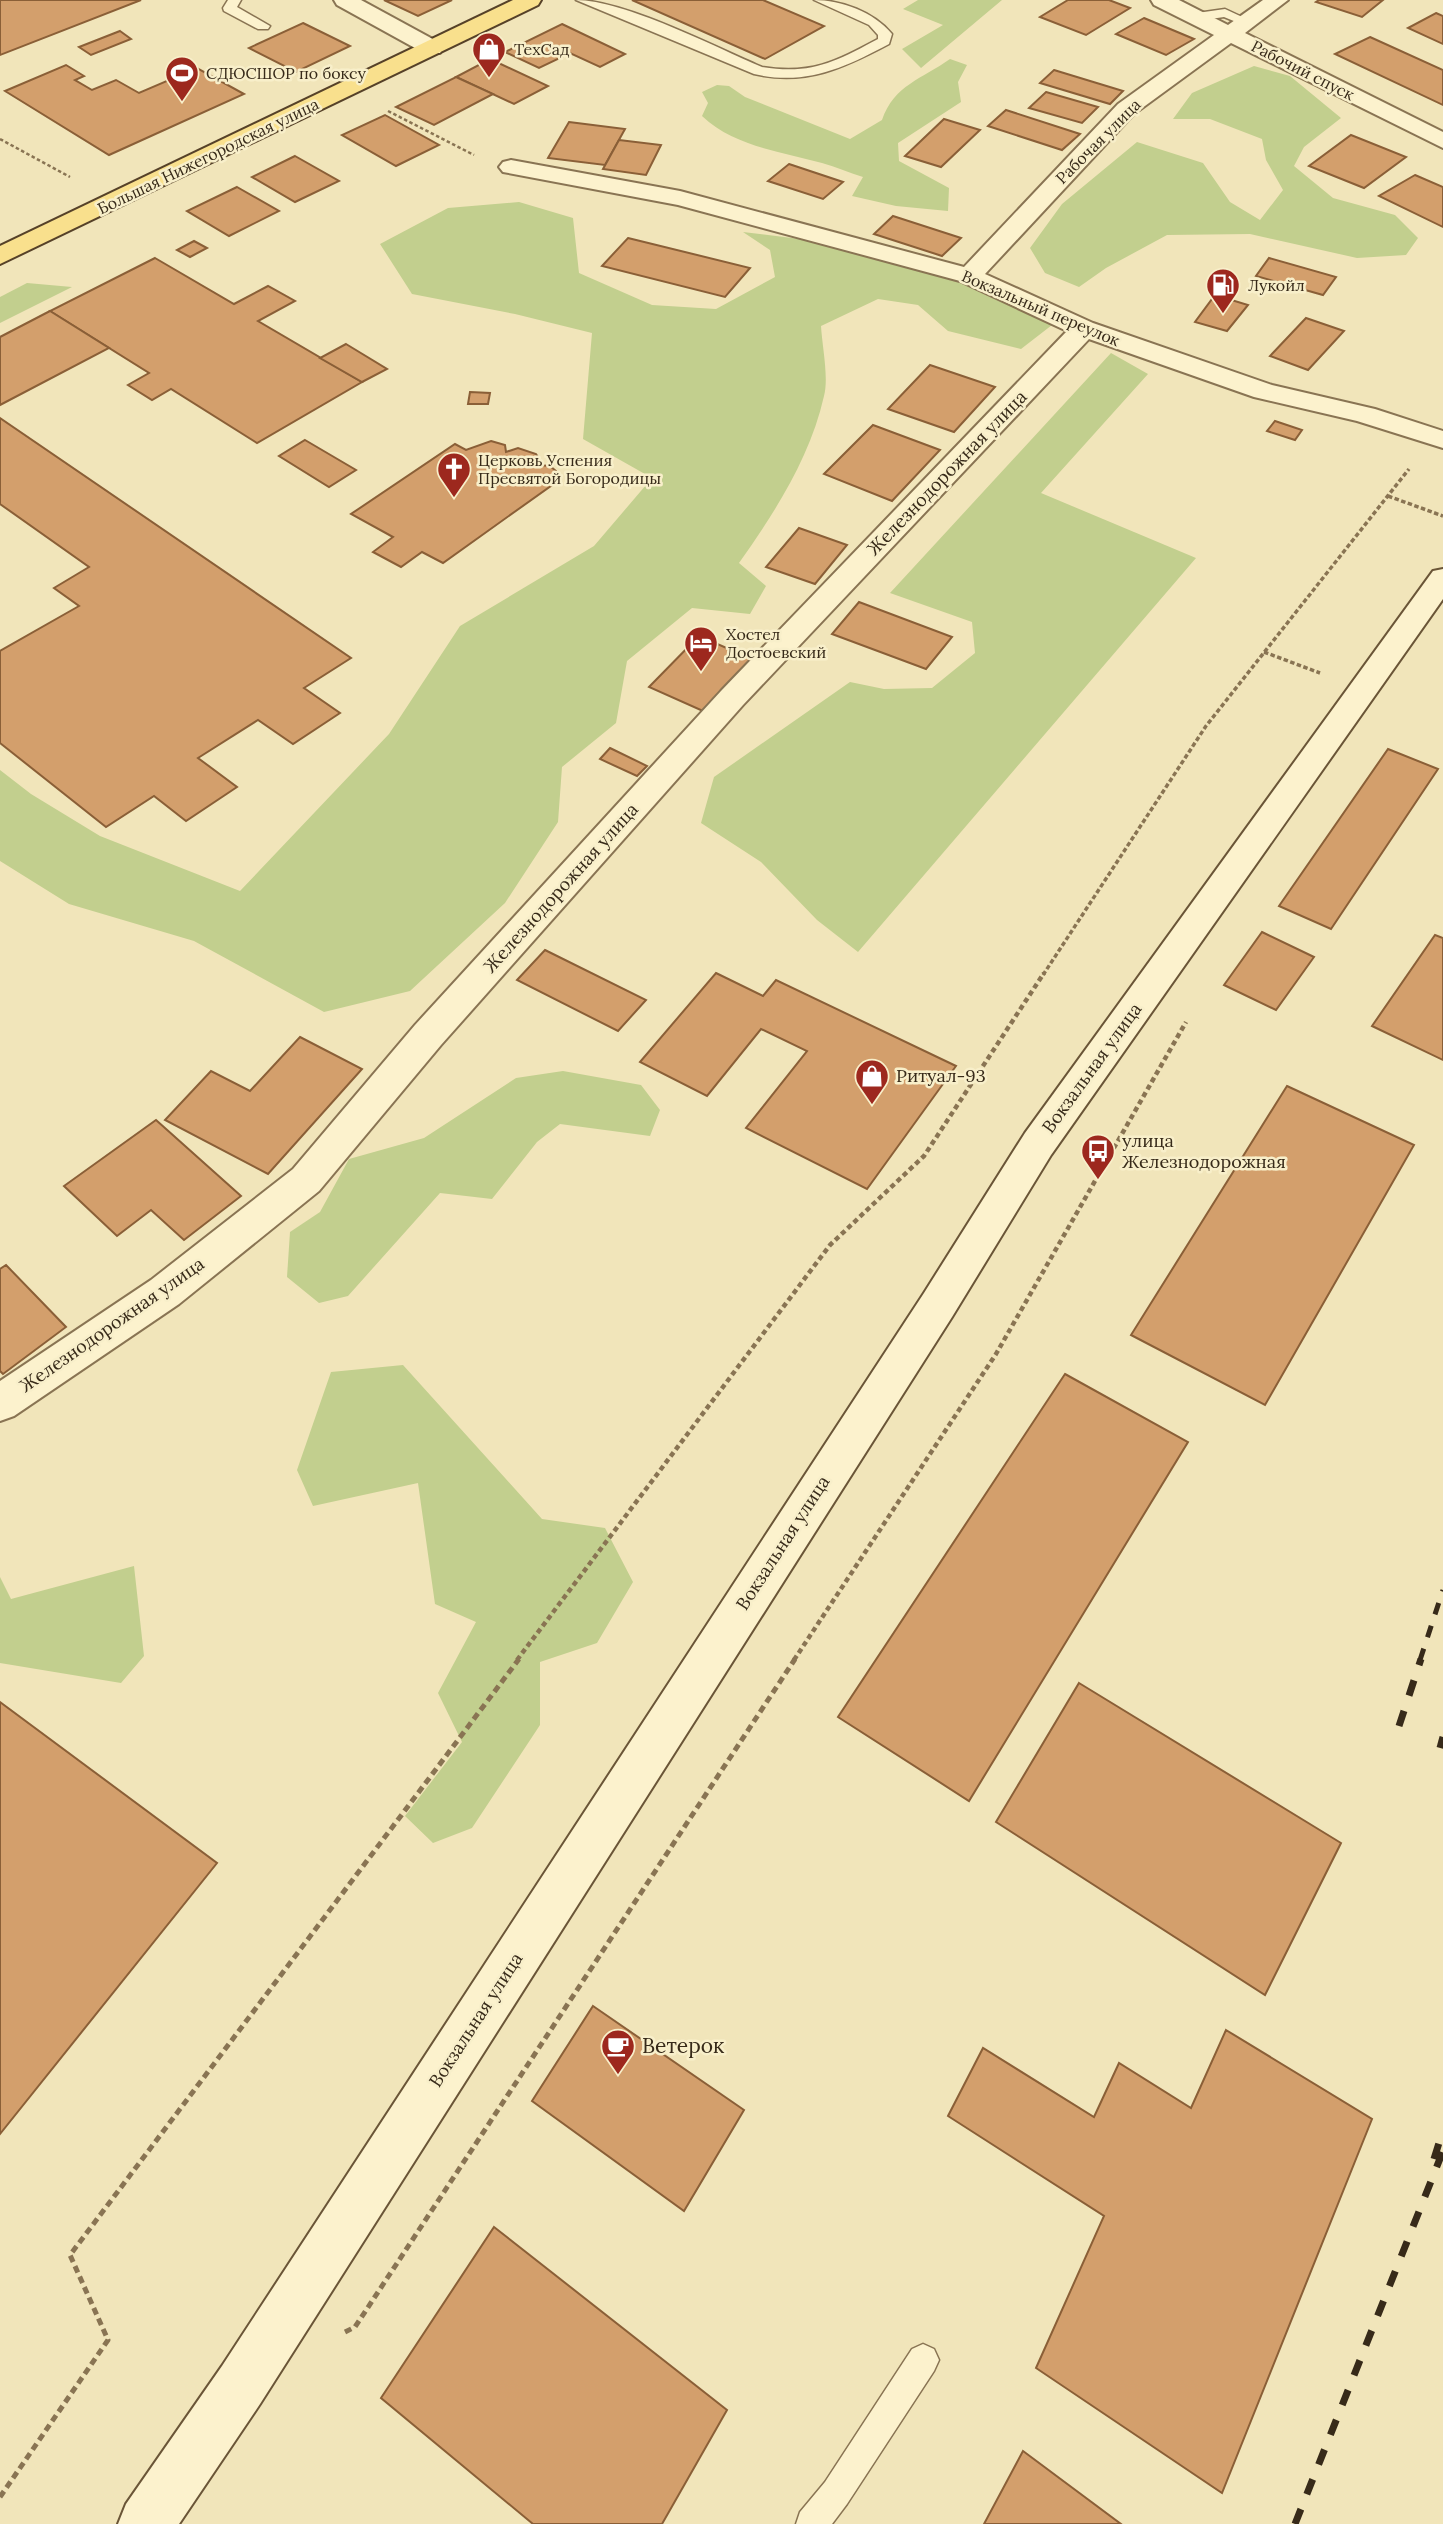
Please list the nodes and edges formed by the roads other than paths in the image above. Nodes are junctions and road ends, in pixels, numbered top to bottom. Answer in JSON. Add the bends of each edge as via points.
{"nodes":[{"id":1,"x":235,"y":0,"type":"edge"},
{"id":2,"x":345,"y":0,"type":"edge"},
{"id":3,"x":530,"y":0,"type":"edge"},
{"id":4,"x":582,"y":0,"type":"edge"},
{"id":5,"x":820,"y":0,"type":"edge"},
{"id":6,"x":1163,"y":0,"type":"edge"},
{"id":7,"x":1278,"y":0,"type":"edge"},
{"id":8,"x":263,"y":26,"type":"dead end"},
{"id":9,"x":1239,"y":28,"type":"junction"},
{"id":10,"x":432,"y":48,"type":"junction"},
{"id":11,"x":1443,"y":141,"type":"edge"},
{"id":12,"x":511,"y":167,"type":"road end"},
{"id":13,"x":0,"y":256,"type":"edge"},
{"id":14,"x":969,"y":276,"type":"junction"},
{"id":15,"x":1084,"y":329,"type":"junction"},
{"id":16,"x":1439,"y":439,"type":"edge"},
{"id":17,"x":1443,"y":578,"type":"edge"},
{"id":18,"x":0,"y":1403,"type":"edge"},
{"id":19,"x":923,"y":2360,"type":"dead end"},
{"id":20,"x":146,"y":2524,"type":"edge"},
{"id":21,"x":812,"y":2524,"type":"edge"}],
"edges":[{"from":1,"to":8,"type":"lane","via":[[229,8]]},
{"from":2,"to":10,"type":"street"},
{"from":3,"to":10,"type":"main road","name":"Большая Нижегородская улица"},
{"from":4,"to":5,"type":"lane","via":[[775,74],[825,72],[884,41],[885,34],[874,22]]},
{"from":6,"to":9,"type":"street","name":"Рабочий спуск","via":[[1197,17]]},
{"from":7,"to":9,"type":"street","name":"Рабочая улица"},
{"from":9,"to":11,"type":"street","name":"Рабочий спуск"},
{"from":9,"to":14,"type":"street","name":"Рабочая улица","via":[[1126,109]]},
{"from":10,"to":13,"type":"main road","name":"Большая Нижегородская улица"},
{"from":12,"to":14,"type":"street","name":"Вокзальный переулок","via":[[680,198]]},
{"from":14,"to":15,"type":"street","name":"Вокзальный переулок"},
{"from":15,"to":16,"type":"street","name":"Вокзальный переулок","via":[[1264,391],[1365,415]]},
{"from":15,"to":18,"type":"street","name":"Железнодорожная улица","via":[[732,698],[437,1025],[306,1180],[165,1292]]},
{"from":17,"to":20,"type":"street","name":"Вокзальная улица","via":[[1038,1144],[241,2385]]},
{"from":19,"to":21,"type":"lane"}]}
